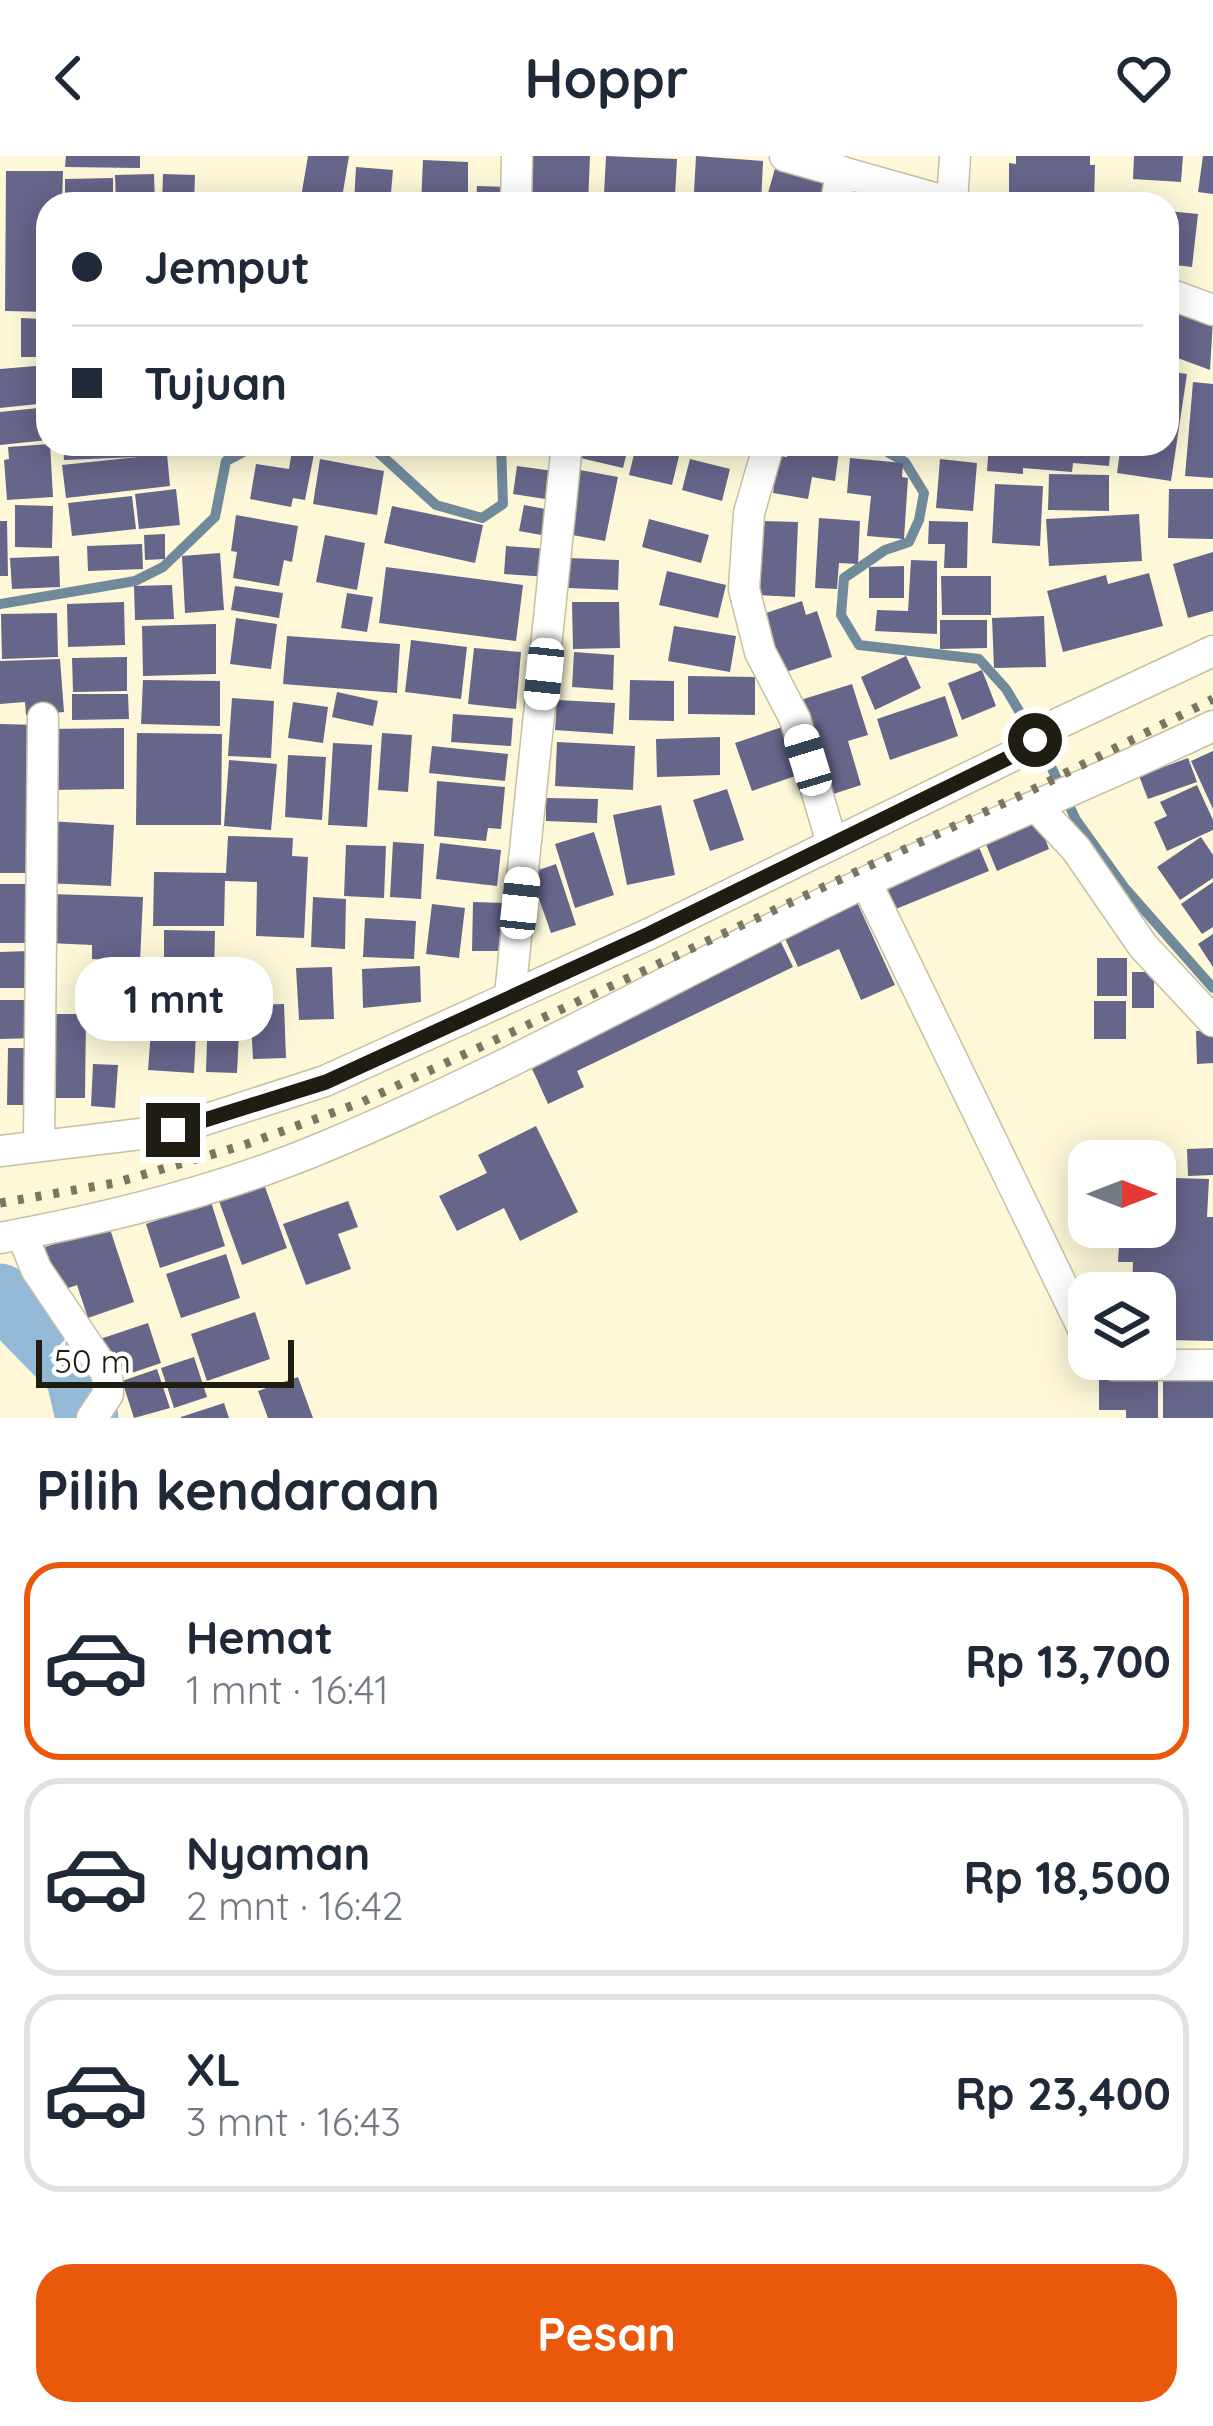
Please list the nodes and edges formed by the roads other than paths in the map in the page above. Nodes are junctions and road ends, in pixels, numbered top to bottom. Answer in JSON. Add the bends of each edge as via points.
{"nodes":[{"id":1,"x":517,"y":156,"type":"edge"},
{"id":2,"x":785,"y":156,"type":"edge"},
{"id":3,"x":955,"y":156,"type":"edge"},
{"id":4,"x":842,"y":171,"type":"junction"},
{"id":5,"x":517,"y":192,"type":"edge"},
{"id":6,"x":838,"y":192,"type":"edge"},
{"id":7,"x":916,"y":192,"type":"edge"},
{"id":8,"x":954,"y":192,"type":"edge"},
{"id":9,"x":1179,"y":297,"type":"edge"},
{"id":10,"x":1213,"y":310,"type":"edge"},
{"id":11,"x":567,"y":456,"type":"edge"},
{"id":12,"x":765,"y":456,"type":"edge"},
{"id":13,"x":1213,"y":651,"type":"edge"},
{"id":14,"x":43,"y":718,"type":"dead end"},
{"id":15,"x":1213,"y":726,"type":"edge"},
{"id":16,"x":1046,"y":804,"type":"junction"},
{"id":17,"x":832,"y":843,"type":"junction"},
{"id":18,"x":866,"y":882,"type":"junction"},
{"id":19,"x":511,"y":994,"type":"junction"},
{"id":20,"x":1213,"y":1021,"type":"edge"},
{"id":21,"x":39,"y":1146,"type":"junction"},
{"id":22,"x":0,"y":1151,"type":"edge"},
{"id":23,"x":11,"y":1236,"type":"edge"},
{"id":24,"x":1068,"y":1298,"type":"edge"},
{"id":25,"x":1176,"y":1366,"type":"edge"},
{"id":26,"x":1213,"y":1366,"type":"edge"},
{"id":27,"x":96,"y":1413,"type":"edge"}],
"edges":[{"from":1,"to":5,"type":"street"},
{"from":2,"to":4,"type":"street"},
{"from":3,"to":8,"type":"street"},
{"from":4,"to":6,"type":"street"},
{"from":4,"to":7,"type":"street"},
{"from":9,"to":10,"type":"street"},
{"from":11,"to":19,"type":"street"},
{"from":12,"to":17,"type":"street","via":[[749,513],[744,589]]},
{"from":13,"to":17,"type":"street"},
{"from":14,"to":21,"type":"street"},
{"from":15,"to":16,"type":"street"},
{"from":16,"to":18,"type":"street"},
{"from":16,"to":20,"type":"street","via":[[1143,946]]},
{"from":17,"to":19,"type":"street"},
{"from":18,"to":23,"type":"street","via":[[322,1148],[218,1184]]},
{"from":18,"to":24,"type":"street"},
{"from":19,"to":21,"type":"street","via":[[326,1082],[173,1130]]},
{"from":21,"to":22,"type":"street"},
{"from":23,"to":27,"type":"street","via":[[107,1374],[108,1394]]},
{"from":25,"to":26,"type":"street"}]}
